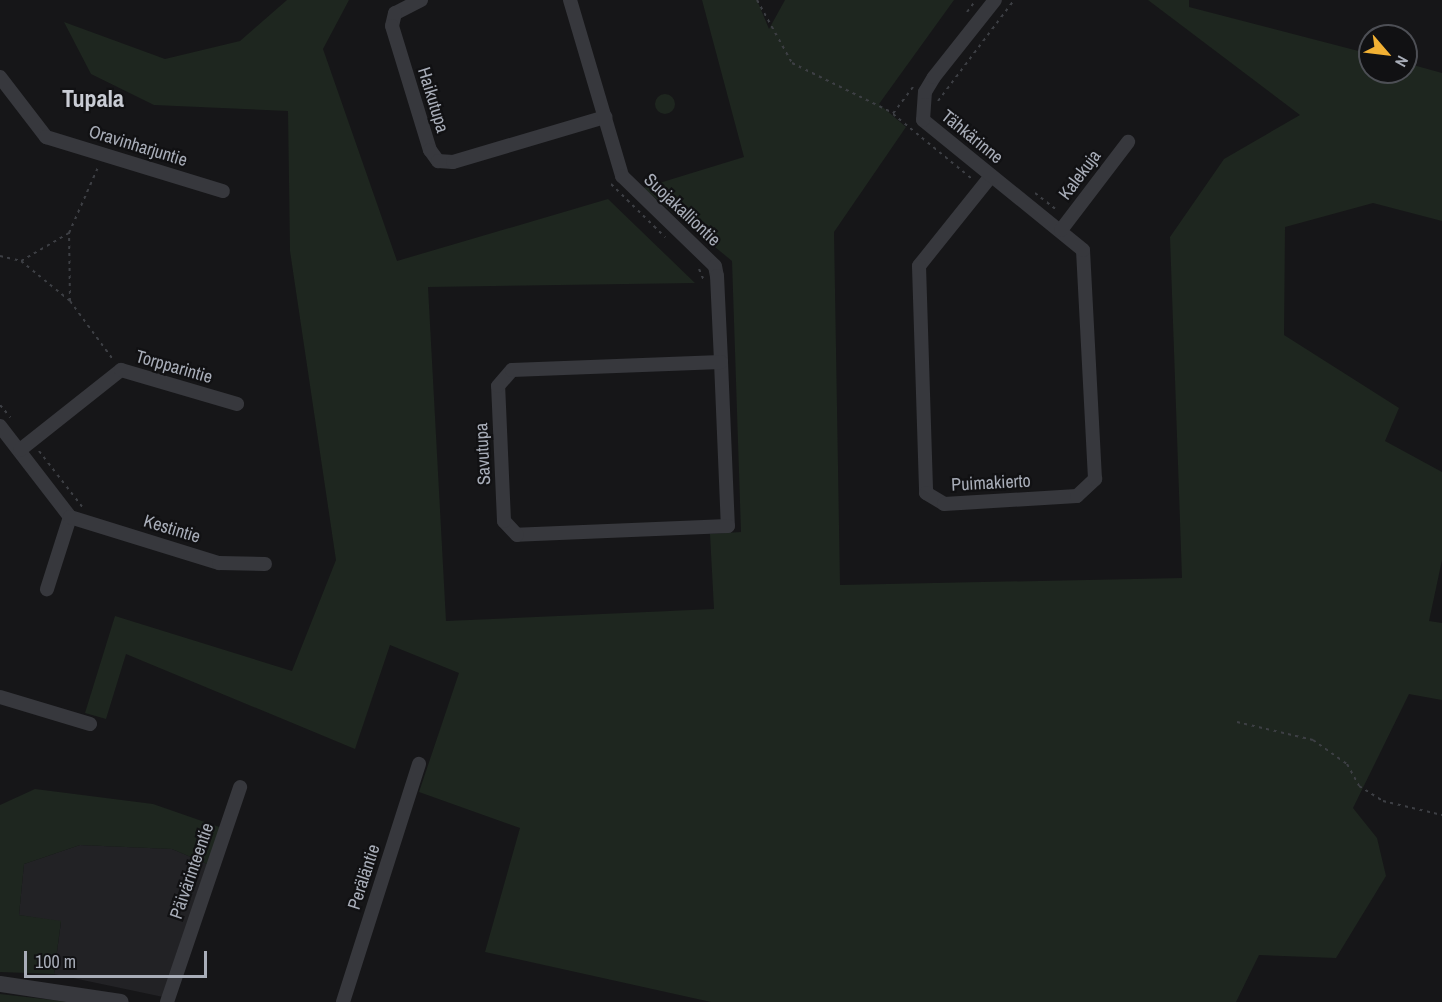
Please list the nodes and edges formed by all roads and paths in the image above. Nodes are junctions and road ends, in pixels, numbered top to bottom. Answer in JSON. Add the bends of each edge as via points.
{"nodes":[{"id":1,"x":421,"y":0,"type":"edge"},
{"id":2,"x":570,"y":0,"type":"edge"},
{"id":3,"x":757,"y":0,"type":"edge"},
{"id":4,"x":995,"y":0,"type":"edge"},
{"id":5,"x":1014,"y":0,"type":"edge"},
{"id":6,"x":0,"y":77,"type":"edge"},
{"id":7,"x":935,"y":107,"type":"dead end"},
{"id":8,"x":893,"y":114,"type":"dead end"},
{"id":9,"x":605,"y":117,"type":"junction"},
{"id":10,"x":1128,"y":142,"type":"dead end"},
{"id":11,"x":103,"y":155,"type":"junction"},
{"id":12,"x":991,"y":176,"type":"junction"},
{"id":13,"x":609,"y":180,"type":"dead end"},
{"id":14,"x":1029,"y":188,"type":"dead end"},
{"id":15,"x":223,"y":191,"type":"dead end"},
{"id":16,"x":1065,"y":225,"type":"junction"},
{"id":17,"x":69,"y":233,"type":"junction"},
{"id":18,"x":671,"y":242,"type":"dead end"},
{"id":19,"x":1083,"y":250,"type":"joint"},
{"id":20,"x":0,"y":256,"type":"edge"},
{"id":21,"x":21,"y":261,"type":"junction"},
{"id":22,"x":693,"y":262,"type":"dead end"},
{"id":23,"x":705,"y":293,"type":"dead end"},
{"id":24,"x":70,"y":301,"type":"junction"},
{"id":25,"x":721,"y":362,"type":"junction"},
{"id":26,"x":121,"y":370,"type":"junction"},
{"id":27,"x":237,"y":404,"type":"dead end"},
{"id":28,"x":0,"y":405,"type":"edge"},
{"id":29,"x":15,"y":423,"type":"dead end"},
{"id":30,"x":0,"y":426,"type":"edge"},
{"id":31,"x":25,"y":446,"type":"junction"},
{"id":32,"x":70,"y":517,"type":"junction"},
{"id":33,"x":87,"y":522,"type":"junction"},
{"id":34,"x":728,"y":526,"type":"joint"},
{"id":35,"x":264,"y":564,"type":"dead end"},
{"id":36,"x":47,"y":589,"type":"dead end"},
{"id":37,"x":0,"y":697,"type":"edge"},
{"id":38,"x":1238,"y":722,"type":"dead end"},
{"id":39,"x":90,"y":724,"type":"dead end"},
{"id":40,"x":418,"y":764,"type":"dead end"},
{"id":41,"x":240,"y":787,"type":"dead end"},
{"id":42,"x":1442,"y":815,"type":"edge"},
{"id":43,"x":0,"y":984,"type":"edge"},
{"id":44,"x":122,"y":1002,"type":"edge"},
{"id":45,"x":167,"y":1002,"type":"edge"},
{"id":46,"x":343,"y":1002,"type":"edge"}],
"edges":[{"from":1,"to":9,"type":"street","name":"Haikutupa","via":[[395,13],[392,26],[430,150],[438,160],[453,162]]},
{"from":2,"to":9,"type":"street","name":"Suojakalliontie"},
{"from":3,"to":8,"type":"path","via":[[792,63]]},
{"from":4,"to":12,"type":"street","name":"Tähkärinne","via":[[934,77],[925,92],[923,120]]},
{"from":5,"to":7,"type":"path"},
{"from":6,"to":11,"type":"street","name":"Oravinharjuntie","via":[[46,137]]},
{"from":9,"to":25,"type":"street","name":"Suojakalliontie","via":[[626,182],[715,266]]},
{"from":10,"to":16,"type":"street","name":"Kalekuja"},
{"from":11,"to":15,"type":"street","name":"Oravinharjuntie"},
{"from":11,"to":17,"type":"path"},
{"from":12,"to":16,"type":"street","name":"Tähkärinne"},
{"from":12,"to":19,"type":"street","name":"Puimakierto","via":[[919,266],[916,289],[926,493],[944,504],[1077,496],[1095,479]]},
{"from":13,"to":18,"type":"path","via":[[626,205]]},
{"from":14,"to":16,"type":"path"},
{"from":16,"to":19,"type":"street","name":"Tähkärinne"},
{"from":17,"to":21,"type":"path"},
{"from":17,"to":24,"type":"path"},
{"from":20,"to":21,"type":"path"},
{"from":21,"to":24,"type":"path"},
{"from":22,"to":23,"type":"path"},
{"from":24,"to":26,"type":"path"},
{"from":25,"to":34,"type":"street","name":"Suojakalliontie"},
{"from":25,"to":34,"type":"street","name":"Savutupa","via":[[512,370],[498,386],[504,521],[517,535]]},
{"from":26,"to":27,"type":"street","name":"Torpparintie"},
{"from":26,"to":31,"type":"street","name":"Torpparintie"},
{"from":28,"to":29,"type":"path"},
{"from":30,"to":31,"type":"street"},
{"from":31,"to":32,"type":"street"},
{"from":31,"to":33,"type":"path","via":[[80,499]]},
{"from":32,"to":33,"type":"street","name":"Kestintie"},
{"from":32,"to":36,"type":"street"},
{"from":33,"to":35,"type":"street","name":"Kestintie","via":[[219,563]]},
{"from":37,"to":39,"type":"street"},
{"from":38,"to":42,"type":"path","via":[[1313,740],[1347,764],[1359,786],[1383,801]]},
{"from":40,"to":46,"type":"street","name":"Peräläntie"},
{"from":41,"to":45,"type":"street","name":"Päivärinteentie"},
{"from":43,"to":44,"type":"street"}]}
